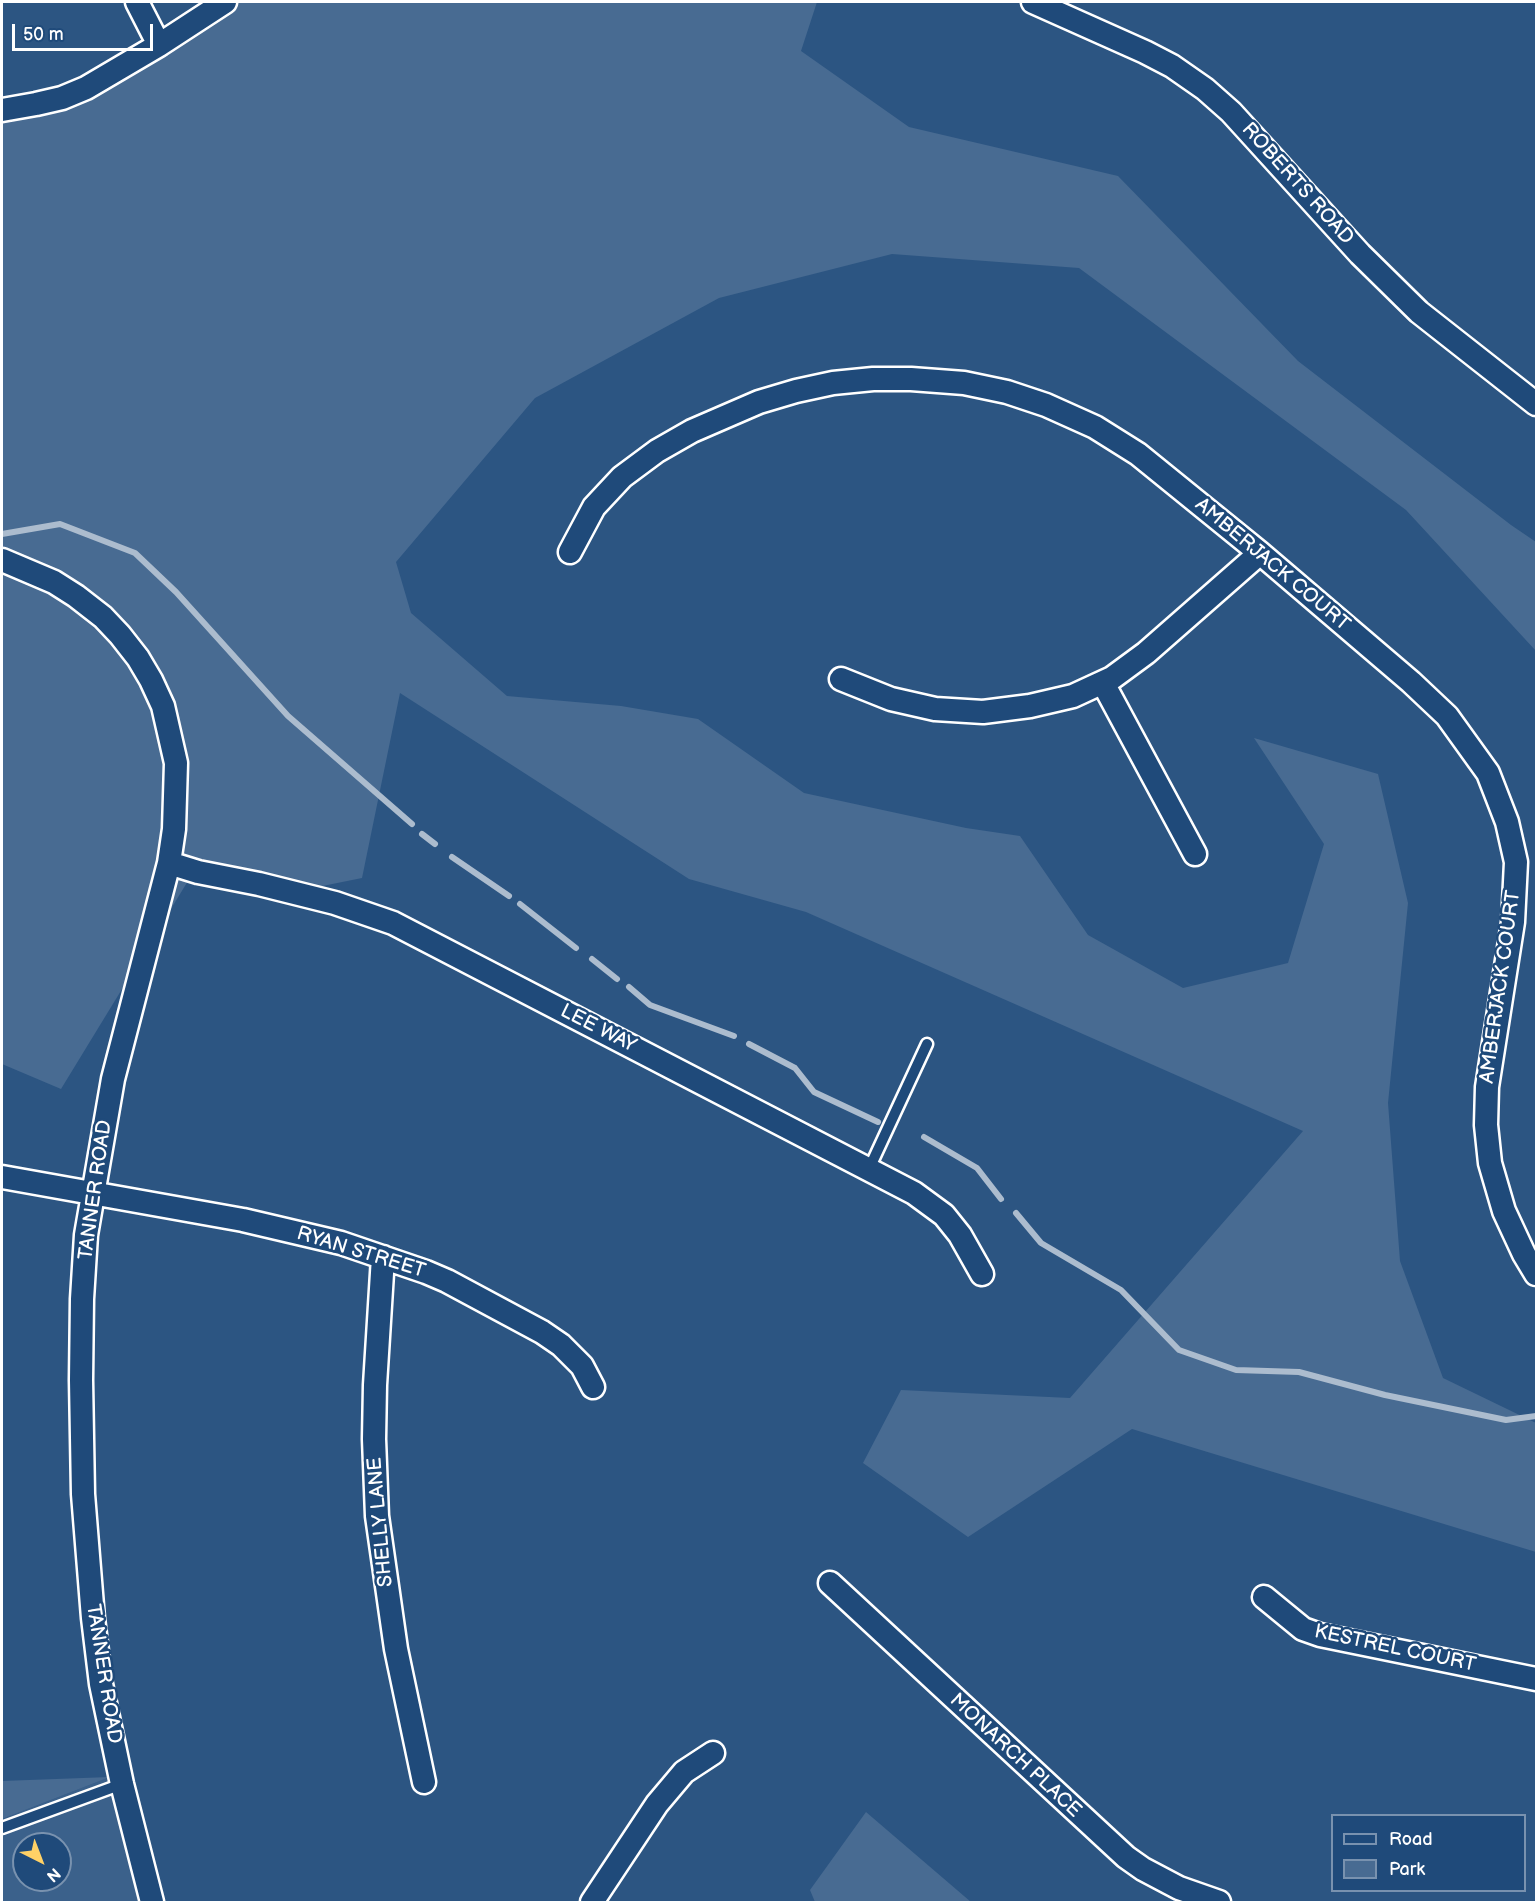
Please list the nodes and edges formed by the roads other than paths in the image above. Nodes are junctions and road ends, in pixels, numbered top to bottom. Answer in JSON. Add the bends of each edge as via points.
{"nodes":[{"id":1,"x":137,"y":2,"type":"edge"},
{"id":2,"x":225,"y":2,"type":"edge"},
{"id":3,"x":1033,"y":2,"type":"edge"},
{"id":4,"x":159,"y":45,"type":"junction"},
{"id":5,"x":2,"y":110,"type":"edge"},
{"id":6,"x":1536,"y":404,"type":"edge"},
{"id":7,"x":570,"y":552,"type":"dead end"},
{"id":8,"x":1260,"y":554,"type":"junction"},
{"id":9,"x":2,"y":560,"type":"edge"},
{"id":10,"x":840,"y":679,"type":"dead end"},
{"id":11,"x":1103,"y":683,"type":"junction"},
{"id":12,"x":1195,"y":854,"type":"dead end"},
{"id":13,"x":1526,"y":860,"type":"edge"},
{"id":14,"x":169,"y":863,"type":"junction"},
{"id":15,"x":927,"y":1044,"type":"dead end"},
{"id":16,"x":869,"y":1169,"type":"junction"},
{"id":17,"x":2,"y":1177,"type":"edge"},
{"id":18,"x":93,"y":1193,"type":"junction"},
{"id":19,"x":382,"y":1257,"type":"junction"},
{"id":20,"x":982,"y":1274,"type":"dead end"},
{"id":21,"x":1536,"y":1274,"type":"edge"},
{"id":22,"x":593,"y":1387,"type":"dead end"},
{"id":23,"x":830,"y":1582,"type":"dead end"},
{"id":24,"x":1264,"y":1597,"type":"dead end"},
{"id":25,"x":1536,"y":1679,"type":"edge"},
{"id":26,"x":713,"y":1754,"type":"dead end"},
{"id":27,"x":424,"y":1782,"type":"dead end"},
{"id":28,"x":122,"y":1784,"type":"junction"},
{"id":29,"x":2,"y":1828,"type":"edge"},
{"id":30,"x":152,"y":1902,"type":"edge"},
{"id":31,"x":592,"y":1902,"type":"edge"},
{"id":32,"x":1219,"y":1902,"type":"edge"}],
"edges":[{"from":1,"to":4,"type":"street"},
{"from":2,"to":4,"type":"street"},
{"from":3,"to":6,"type":"street","name":"ROBERTS ROAD","via":[[1145,52],[1205,89],[1419,312]]},
{"from":4,"to":5,"type":"street","via":[[62,98]]},
{"from":7,"to":8,"type":"street","name":"AMBERJACK COURT","via":[[594,507],[622,477],[692,431],[759,402],[796,391],[833,383],[911,379],[964,383],[1007,392],[1095,427],[1138,454]]},
{"from":8,"to":11,"type":"street","via":[[1146,653]]},
{"from":8,"to":13,"type":"street","name":"AMBERJACK COURT","via":[[1447,716],[1488,773]]},
{"from":9,"to":14,"type":"street","name":"TANNER ROAD","via":[[54,582],[103,617],[151,680],[163,706],[176,763]]},
{"from":10,"to":11,"type":"street","via":[[891,699],[935,709],[983,712],[1073,696]]},
{"from":11,"to":12,"type":"street"},
{"from":13,"to":21,"type":"street","name":"AMBERJACK COURT","via":[[1487,1087],[1486,1125],[1490,1163],[1504,1211]]},
{"from":14,"to":16,"type":"street","name":"LEE WAY","via":[[335,903],[393,923]]},
{"from":14,"to":18,"type":"street","name":"TANNER ROAD","via":[[113,1079]]},
{"from":15,"to":16,"type":"lane"},
{"from":16,"to":20,"type":"street","name":"LEE WAY","via":[[914,1193],[944,1215]]},
{"from":17,"to":18,"type":"street","name":"RYAN STREET"},
{"from":18,"to":19,"type":"street","name":"RYAN STREET","via":[[243,1220]]},
{"from":18,"to":28,"type":"street","name":"TANNER ROAD","via":[[82,1299],[83,1494],[100,1673]]},
{"from":19,"to":22,"type":"street","name":"RYAN STREET","via":[[447,1281],[542,1332],[582,1366]]},
{"from":19,"to":27,"type":"street","name":"SHELLY LANE","via":[[375,1385],[377,1516],[396,1649]]},
{"from":23,"to":32,"type":"street","name":"MONARCH PLACE","via":[[1126,1857],[1179,1888]]},
{"from":24,"to":25,"type":"street","name":"KESTREL COURT","via":[[1303,1629],[1320,1635]]},
{"from":26,"to":31,"type":"street","via":[[684,1772],[657,1804]]},
{"from":28,"to":29,"type":"lane"},
{"from":28,"to":30,"type":"street","name":"TANNER ROAD"}]}
